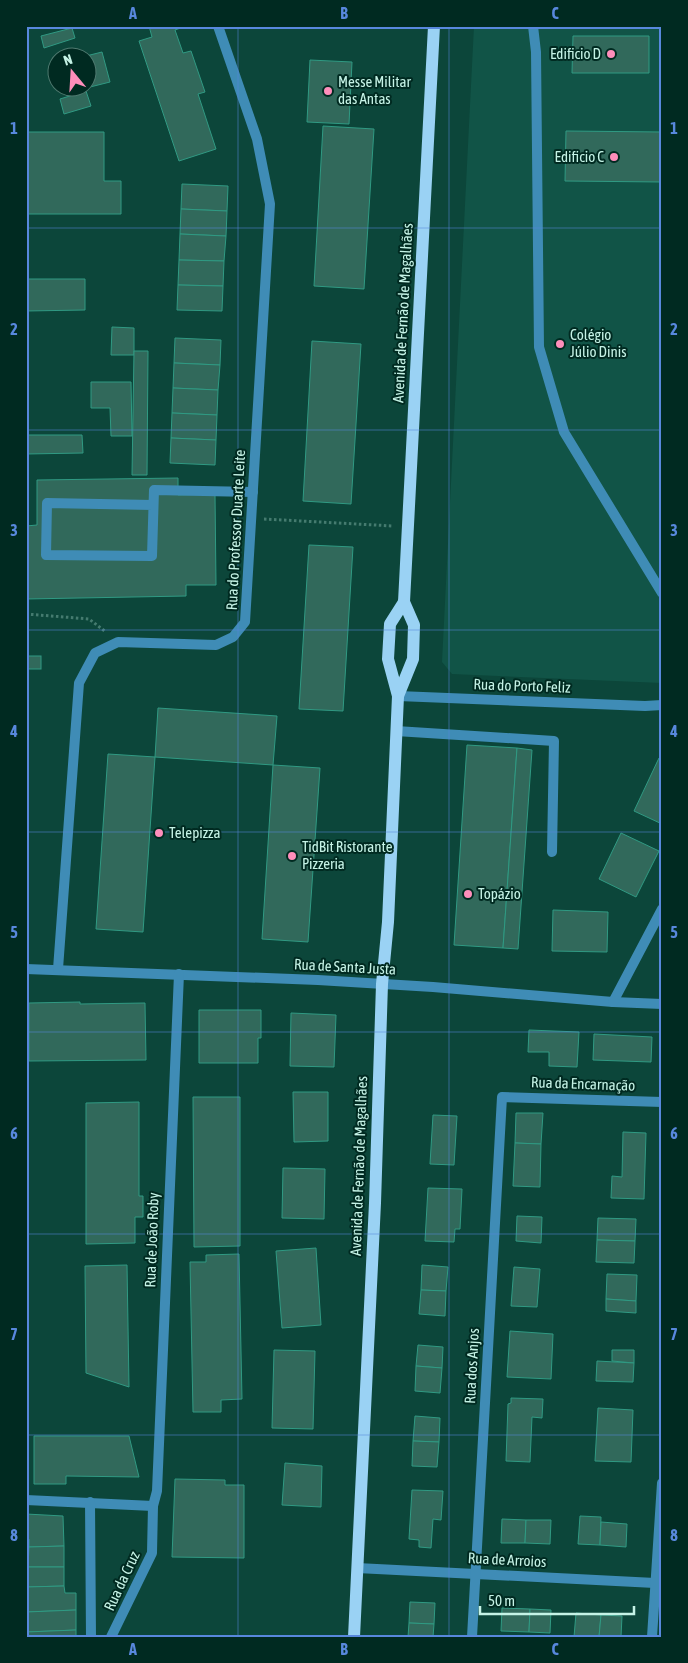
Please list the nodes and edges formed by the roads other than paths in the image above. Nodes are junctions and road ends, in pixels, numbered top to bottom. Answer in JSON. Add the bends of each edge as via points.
{"nodes":[{"id":1,"x":218,"y":26,"type":"edge"},
{"id":2,"x":434,"y":26,"type":"edge"},
{"id":3,"x":533,"y":26,"type":"edge"},
{"id":4,"x":253,"y":492,"type":"junction"},
{"id":5,"x":153,"y":505,"type":"junction"},
{"id":6,"x":662,"y":593,"type":"edge"},
{"id":7,"x":404,"y":602,"type":"junction"},
{"id":8,"x":398,"y":696,"type":"junction"},
{"id":9,"x":662,"y":705,"type":"edge"},
{"id":10,"x":645,"y":706,"type":"junction"},
{"id":11,"x":662,"y":710,"type":"edge"},
{"id":12,"x":396,"y":731,"type":"junction"},
{"id":13,"x":552,"y":852,"type":"dead end"},
{"id":14,"x":662,"y":909,"type":"edge"},
{"id":15,"x":26,"y":969,"type":"edge"},
{"id":16,"x":58,"y":969,"type":"junction"},
{"id":17,"x":179,"y":974,"type":"junction"},
{"id":18,"x":382,"y":984,"type":"junction"},
{"id":19,"x":613,"y":1002,"type":"junction"},
{"id":20,"x":662,"y":1004,"type":"edge"},
{"id":21,"x":502,"y":1097,"type":"joint"},
{"id":22,"x":662,"y":1102,"type":"edge"},
{"id":23,"x":662,"y":1483,"type":"edge"},
{"id":24,"x":661,"y":1498,"type":"edge"},
{"id":25,"x":26,"y":1500,"type":"edge"},
{"id":26,"x":90,"y":1502,"type":"junction"},
{"id":27,"x":153,"y":1506,"type":"junction"},
{"id":28,"x":357,"y":1568,"type":"junction"},
{"id":29,"x":476,"y":1573,"type":"junction"},
{"id":30,"x":655,"y":1583,"type":"junction"},
{"id":31,"x":91,"y":1637,"type":"edge"},
{"id":32,"x":111,"y":1637,"type":"edge"},
{"id":33,"x":354,"y":1637,"type":"edge"},
{"id":34,"x":472,"y":1637,"type":"edge"},
{"id":35,"x":652,"y":1637,"type":"edge"}],
"edges":[{"from":1,"to":4,"type":"street","name":"Rua do Professor Duarte Leite","via":[[257,139],[270,204]]},
{"from":2,"to":7,"type":"main road","name":"Avenida de Fernão de Magalhães"},
{"from":3,"to":6,"type":"street","via":[[536,52],[539,347],[564,432]]},
{"from":4,"to":5,"type":"street","via":[[154,490]]},
{"from":4,"to":16,"type":"street","name":"Rua do Professor Duarte Leite","via":[[245,622],[233,637],[216,645],[118,642],[95,653],[79,683]]},
{"from":5,"to":5,"type":"street","via":[[152,556],[46,555],[47,504]]},
{"from":7,"to":8,"type":"main road","name":"Avenida de Fernão de Magalhães","via":[[414,625],[413,659]]},
{"from":7,"to":8,"type":"main road","name":"Avenida de Fernão de Magalhães","via":[[390,624],[388,659]]},
{"from":8,"to":10,"type":"street","name":"Rua do Porto Feliz"},
{"from":8,"to":12,"type":"main road","name":"Avenida de Fernão de Magalhães"},
{"from":9,"to":10,"type":"street","name":"Rua do Porto Feliz"},
{"from":10,"to":11,"type":"street","name":"Rua do Porto Feliz"},
{"from":12,"to":13,"type":"street","via":[[554,741]]},
{"from":12,"to":18,"type":"main road","name":"Avenida de Fernão de Magalhães","via":[[388,922]]},
{"from":14,"to":19,"type":"street"},
{"from":15,"to":16,"type":"street","name":"Rua de Santa Justa"},
{"from":16,"to":17,"type":"street","name":"Rua de Santa Justa"},
{"from":17,"to":18,"type":"street","name":"Rua de Santa Justa"},
{"from":17,"to":27,"type":"street","name":"Rua de João Roby","via":[[157,1491]]},
{"from":18,"to":19,"type":"street","name":"Rua de Santa Justa"},
{"from":18,"to":28,"type":"main road","name":"Avenida de Fernão de Magalhães"},
{"from":19,"to":20,"type":"street","name":"Rua de Santa Justa"},
{"from":21,"to":22,"type":"street","name":"Rua da Encarnação"},
{"from":21,"to":29,"type":"street","name":"Rua dos Anjos"},
{"from":23,"to":24,"type":"street"},
{"from":24,"to":30,"type":"street"},
{"from":25,"to":26,"type":"street"},
{"from":26,"to":27,"type":"street"},
{"from":26,"to":31,"type":"street","name":"Rua da Cruz"},
{"from":27,"to":32,"type":"street","name":"Rua da Cruz","via":[[152,1552]]},
{"from":28,"to":29,"type":"street","name":"Rua de Arroios"},
{"from":28,"to":33,"type":"main road","name":"Avenida de Fernão de Magalhães"},
{"from":29,"to":30,"type":"street","name":"Rua de Arroios"},
{"from":29,"to":34,"type":"street","name":"Rua dos Anjos"},
{"from":30,"to":35,"type":"street"}]}
